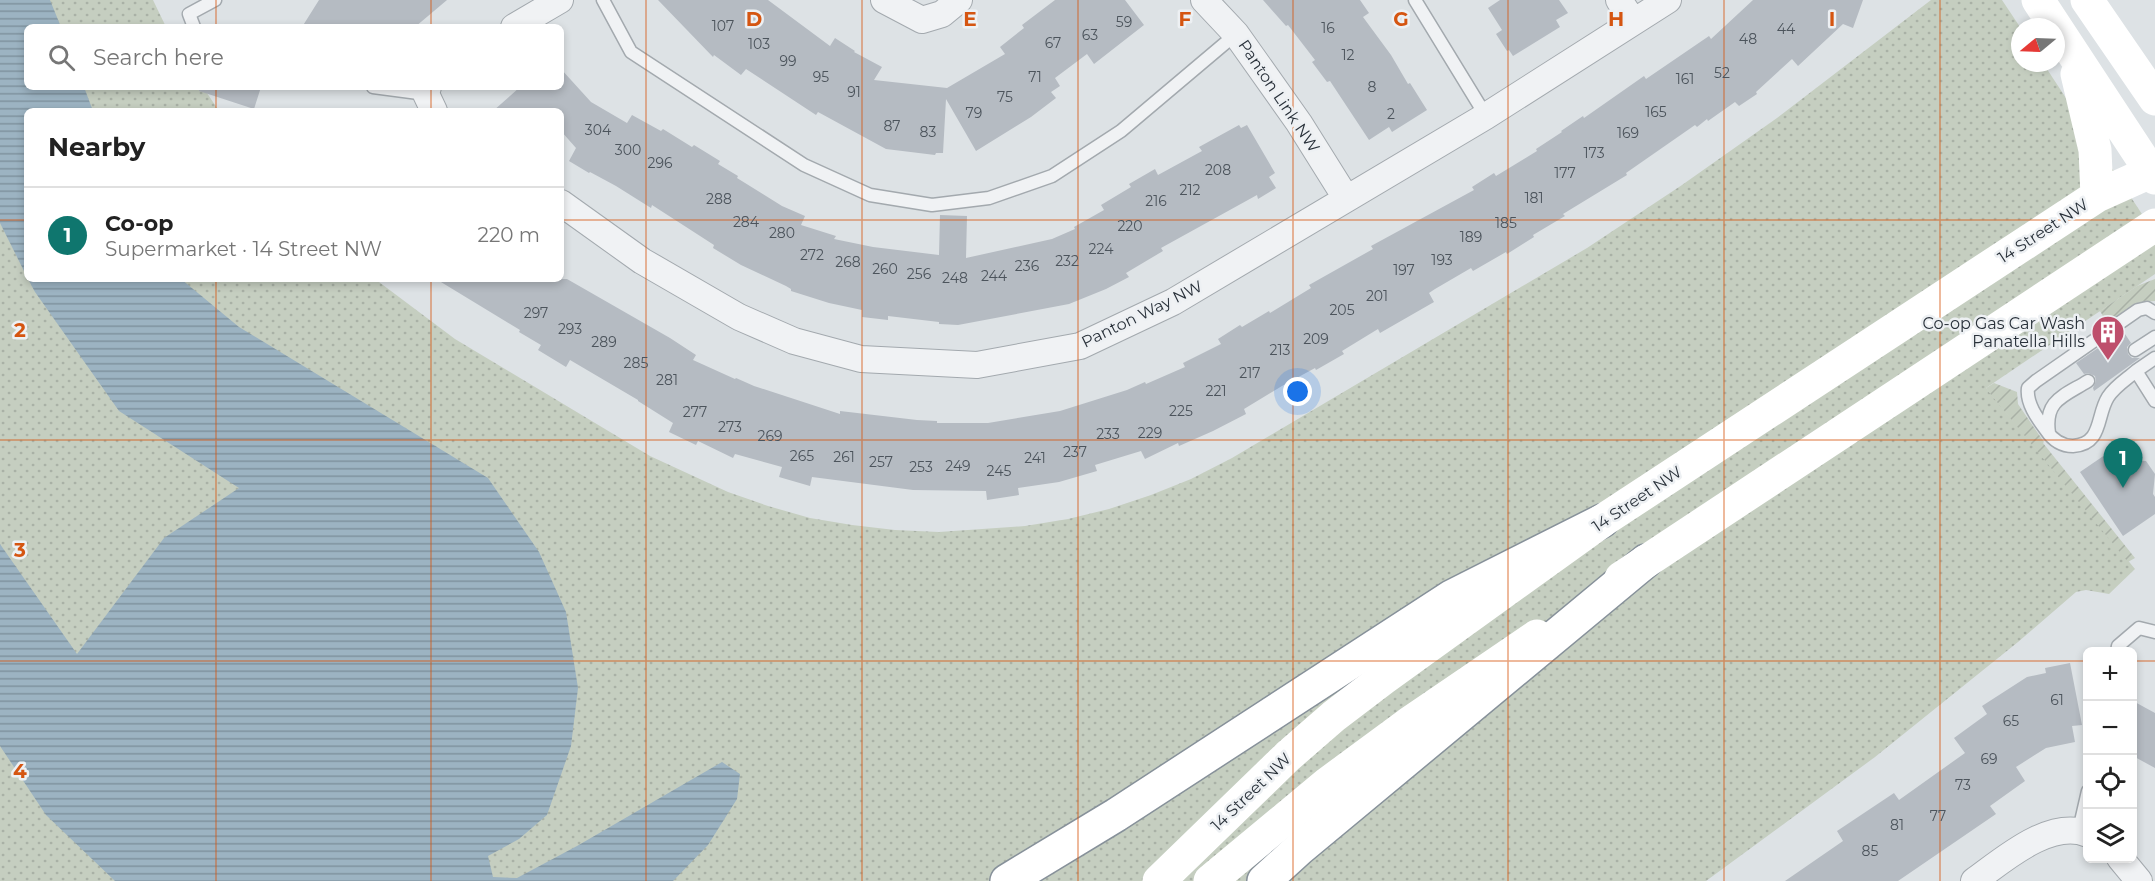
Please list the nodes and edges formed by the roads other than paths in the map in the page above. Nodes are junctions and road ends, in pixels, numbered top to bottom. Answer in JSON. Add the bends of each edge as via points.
{"nodes":[{"id":1,"x":214,"y":0,"type":"edge"},
{"id":2,"x":560,"y":0,"type":"edge"},
{"id":3,"x":603,"y":0,"type":"edge"},
{"id":4,"x":884,"y":0,"type":"edge"},
{"id":5,"x":959,"y":0,"type":"edge"},
{"id":6,"x":1204,"y":0,"type":"edge"},
{"id":7,"x":1415,"y":0,"type":"edge"},
{"id":8,"x":1668,"y":0,"type":"edge"},
{"id":9,"x":2038,"y":0,"type":"edge"},
{"id":10,"x":2087,"y":0,"type":"edge"},
{"id":11,"x":1626,"y":11,"type":"edge"},
{"id":12,"x":193,"y":24,"type":"edge"},
{"id":13,"x":519,"y":24,"type":"edge"},
{"id":14,"x":1236,"y":34,"type":"junction"},
{"id":15,"x":2070,"y":46,"type":"junction"},
{"id":16,"x":390,"y":90,"type":"edge"},
{"id":17,"x":430,"y":97,"type":"edge"},
{"id":18,"x":2155,"y":99,"type":"edge"},
{"id":19,"x":1486,"y":116,"type":"junction"},
{"id":20,"x":2154,"y":174,"type":"edge"},
{"id":21,"x":2097,"y":196,"type":"junction"},
{"id":22,"x":1346,"y":198,"type":"junction"},
{"id":23,"x":564,"y":204,"type":"edge"},
{"id":24,"x":2155,"y":225,"type":"edge"},
{"id":25,"x":2155,"y":313,"type":"edge"},
{"id":26,"x":2155,"y":337,"type":"edge"},
{"id":27,"x":2135,"y":350,"type":"dead end"},
{"id":28,"x":2155,"y":358,"type":"edge"},
{"id":29,"x":2136,"y":371,"type":"junction"},
{"id":30,"x":2088,"y":381,"type":"dead end"},
{"id":31,"x":2155,"y":401,"type":"edge"},
{"id":32,"x":2049,"y":434,"type":"junction"},
{"id":33,"x":1602,"y":521,"type":"junction"},
{"id":34,"x":1646,"y":561,"type":"junction"},
{"id":35,"x":2155,"y":632,"type":"edge"},
{"id":36,"x":2118,"y":647,"type":"edge"},
{"id":37,"x":2083,"y":832,"type":"edge"},
{"id":38,"x":2124,"y":863,"type":"edge"},
{"id":39,"x":1007,"y":881,"type":"edge"},
{"id":40,"x":1159,"y":881,"type":"edge"},
{"id":41,"x":1210,"y":881,"type":"edge"},
{"id":42,"x":1264,"y":881,"type":"edge"},
{"id":43,"x":1974,"y":881,"type":"edge"},
{"id":44,"x":2139,"y":881,"type":"edge"}],
"edges":[{"from":1,"to":12,"type":"lane","via":[[189,14]]},
{"from":2,"to":13,"type":"street"},
{"from":3,"to":14,"type":"lane","via":[[631,52],[804,165],[870,195],[932,205],[989,198],[1052,176],[1121,131]]},
{"from":4,"to":5,"type":"street","via":[[922,20],[942,14]]},
{"from":6,"to":14,"type":"street","name":"Panton Link NW"},
{"from":7,"to":19,"type":"lane"},
{"from":8,"to":11,"type":"street","name":"Panton Way NW"},
{"from":9,"to":15,"type":"main road"},
{"from":10,"to":18,"type":"main road"},
{"from":11,"to":19,"type":"street","name":"Panton Way NW"},
{"from":14,"to":22,"type":"street","name":"Panton Link NW"},
{"from":15,"to":20,"type":"main road"},
{"from":15,"to":21,"type":"main road","via":[[2095,150]]},
{"from":16,"to":17,"type":"lane"},
{"from":19,"to":22,"type":"street","name":"Panton Way NW"},
{"from":20,"to":21,"type":"main road","name":"14 Street NW"},
{"from":21,"to":33,"type":"main road","name":"14 Street NW"},
{"from":22,"to":23,"type":"street","name":"Panton Way NW","via":[[1173,302],[1080,346],[977,365],[861,359],[794,341],[739,317],[642,261]]},
{"from":24,"to":34,"type":"main road"},
{"from":25,"to":32,"type":"lane","via":[[2147,308],[2138,310],[2028,388],[2028,401]]},
{"from":26,"to":27,"type":"lane"},
{"from":28,"to":29,"type":"lane"},
{"from":29,"to":31,"type":"lane"},
{"from":29,"to":32,"type":"lane","via":[[2109,395],[2096,433],[2088,442],[2060,444]]},
{"from":30,"to":32,"type":"lane","via":[[2051,406],[2047,415]]},
{"from":33,"to":39,"type":"main road","via":[[1451,597],[1116,815]]},
{"from":33,"to":40,"type":"main road","name":"14 Street NW","via":[[1334,716]]},
{"from":34,"to":41,"type":"main road","via":[[1408,724],[1328,783]]},
{"from":34,"to":42,"type":"main road"},
{"from":35,"to":36,"type":"lane","via":[[2139,628]]},
{"from":37,"to":43,"type":"street","via":[[2053,834],[2027,842]]},
{"from":38,"to":44,"type":"street"}]}
